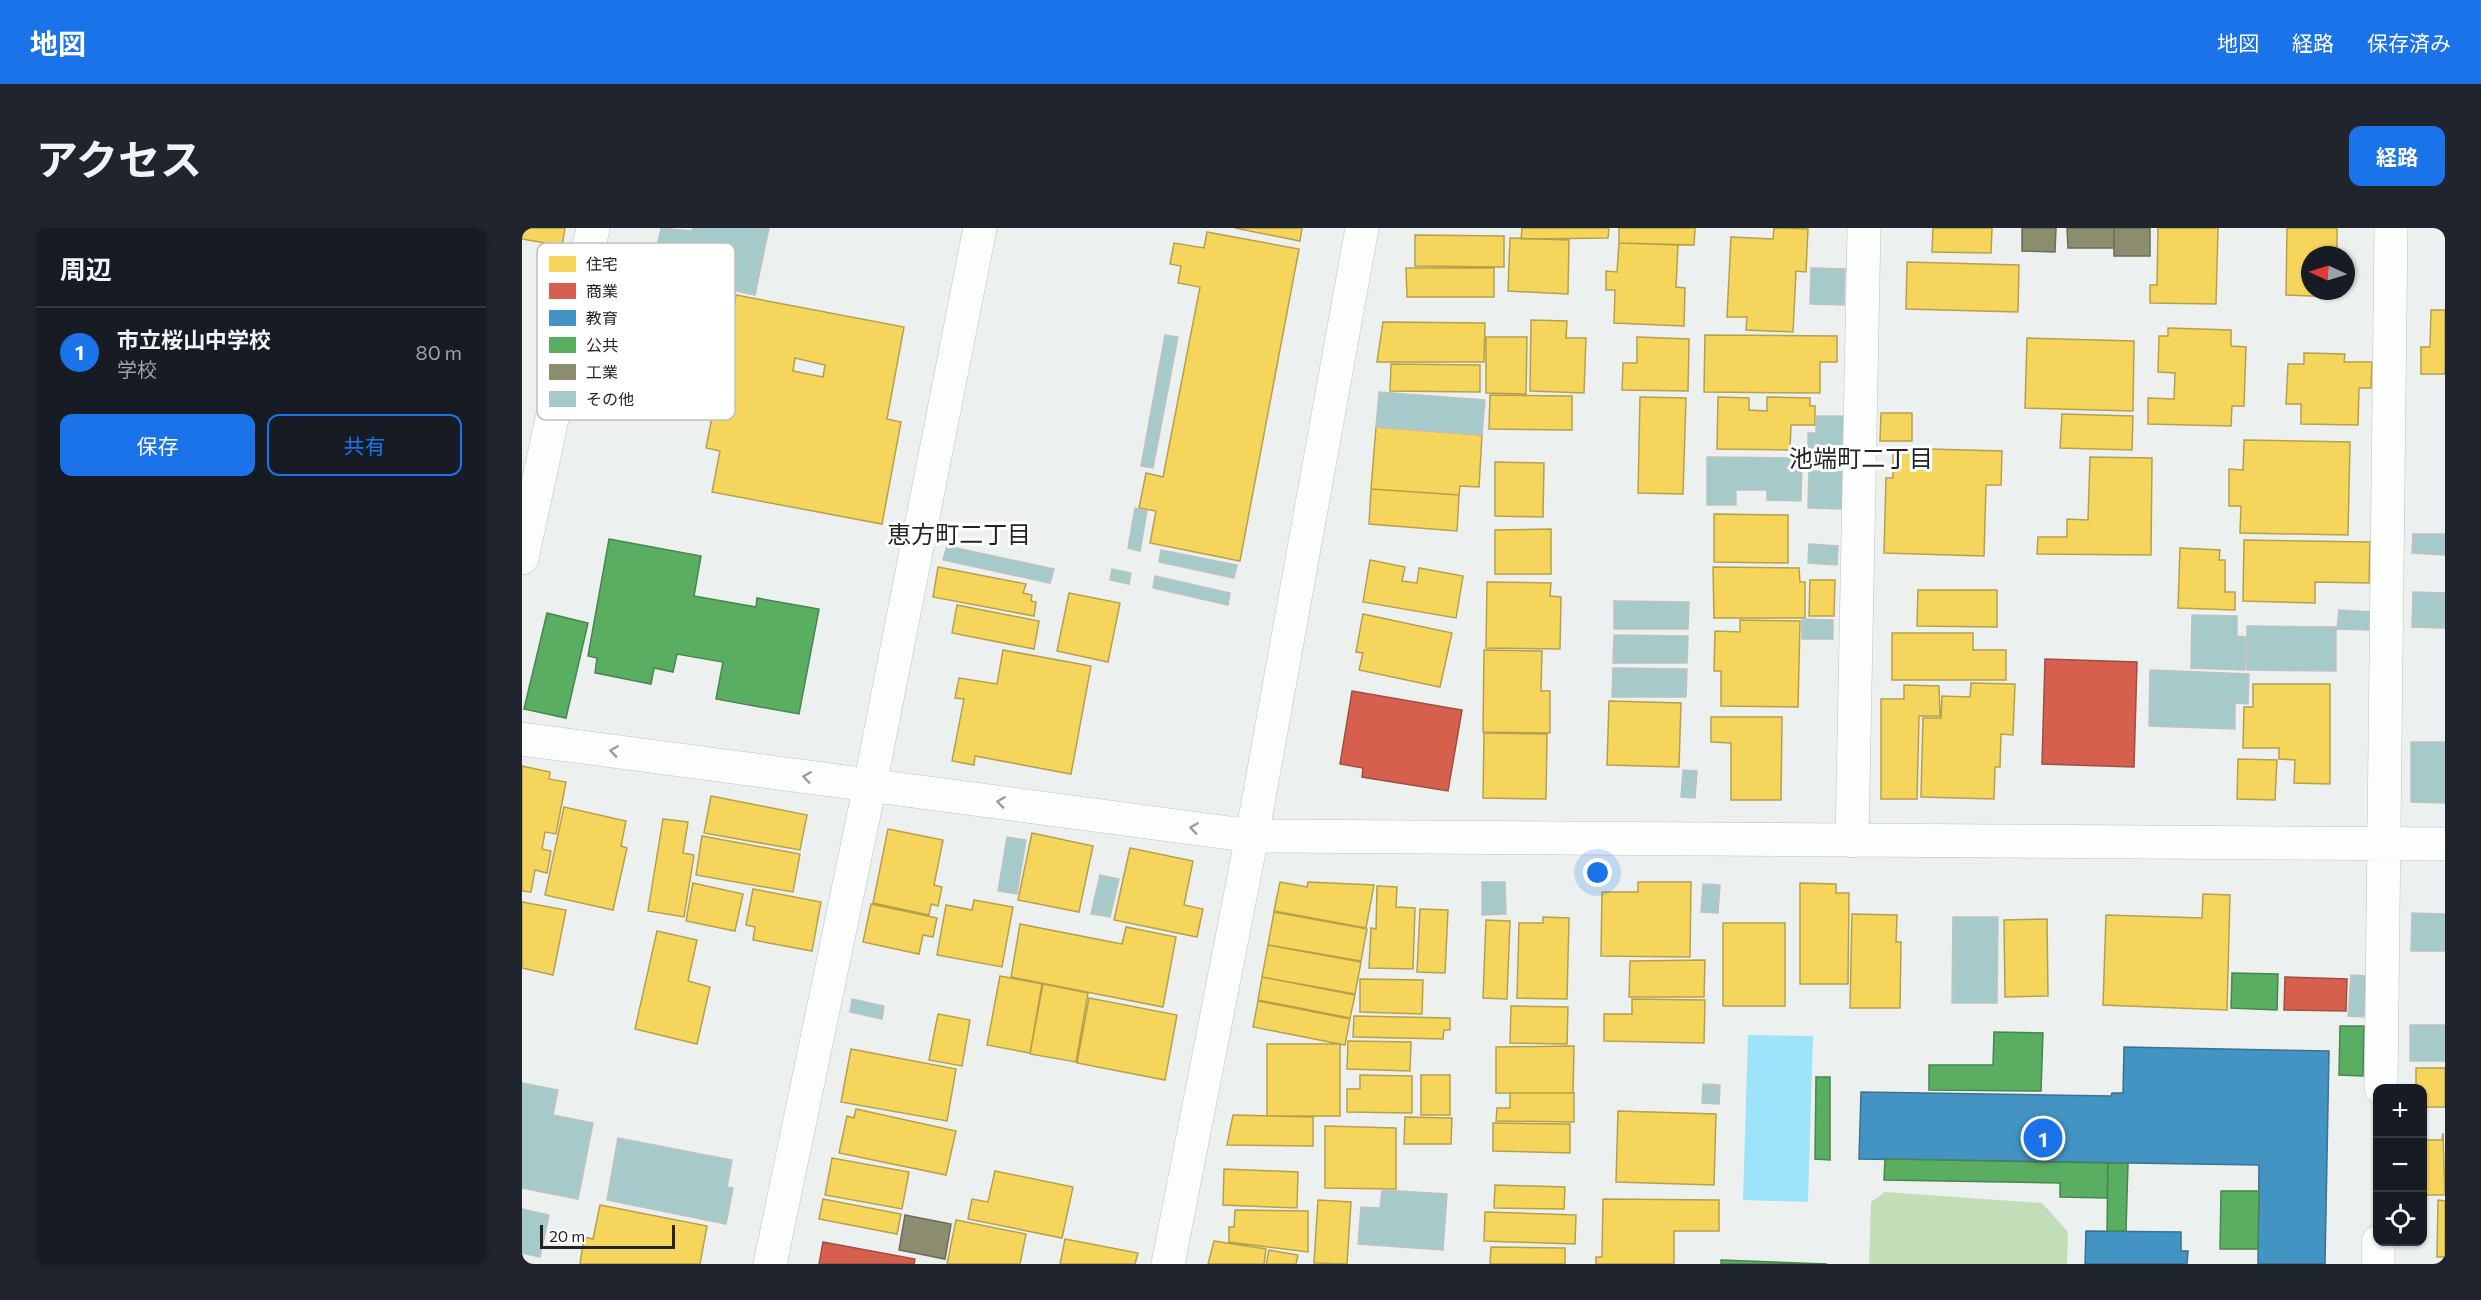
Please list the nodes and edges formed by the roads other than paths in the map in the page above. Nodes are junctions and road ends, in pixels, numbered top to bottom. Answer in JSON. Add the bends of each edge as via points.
{"nodes":[{"id":1,"x":593,"y":228,"type":"edge"},
{"id":2,"x":980,"y":228,"type":"edge"},
{"id":3,"x":1362,"y":228,"type":"edge"},
{"id":4,"x":1864,"y":228,"type":"edge"},
{"id":5,"x":2391,"y":228,"type":"edge"},
{"id":6,"x":590,"y":243,"type":"edge"},
{"id":7,"x":552,"y":420,"type":"edge"},
{"id":8,"x":522,"y":558,"type":"edge"},
{"id":9,"x":522,"y":739,"type":"edge"},
{"id":10,"x":870,"y":785,"type":"junction"},
{"id":11,"x":1252,"y":836,"type":"junction"},
{"id":12,"x":1852,"y":842,"type":"junction"},
{"id":13,"x":2385,"y":844,"type":"junction"},
{"id":14,"x":2445,"y":844,"type":"edge"},
{"id":15,"x":2381,"y":1084,"type":"edge"},
{"id":16,"x":2378,"y":1246,"type":"edge"},
{"id":17,"x":770,"y":1264,"type":"edge"},
{"id":18,"x":1168,"y":1264,"type":"edge"},
{"id":19,"x":2378,"y":1264,"type":"edge"}],
"edges":[{"from":1,"to":6,"type":"street"},
{"from":2,"to":10,"type":"street"},
{"from":3,"to":11,"type":"street"},
{"from":4,"to":12,"type":"street"},
{"from":5,"to":13,"type":"street"},
{"from":7,"to":8,"type":"street"},
{"from":10,"to":9,"type":"street","one_way":true},
{"from":11,"to":10,"type":"street","one_way":true},
{"from":10,"to":17,"type":"street"},
{"from":11,"to":12,"type":"street"},
{"from":11,"to":18,"type":"street"},
{"from":12,"to":13,"type":"street"},
{"from":13,"to":14,"type":"street"},
{"from":13,"to":15,"type":"street"},
{"from":16,"to":19,"type":"street"}]}
